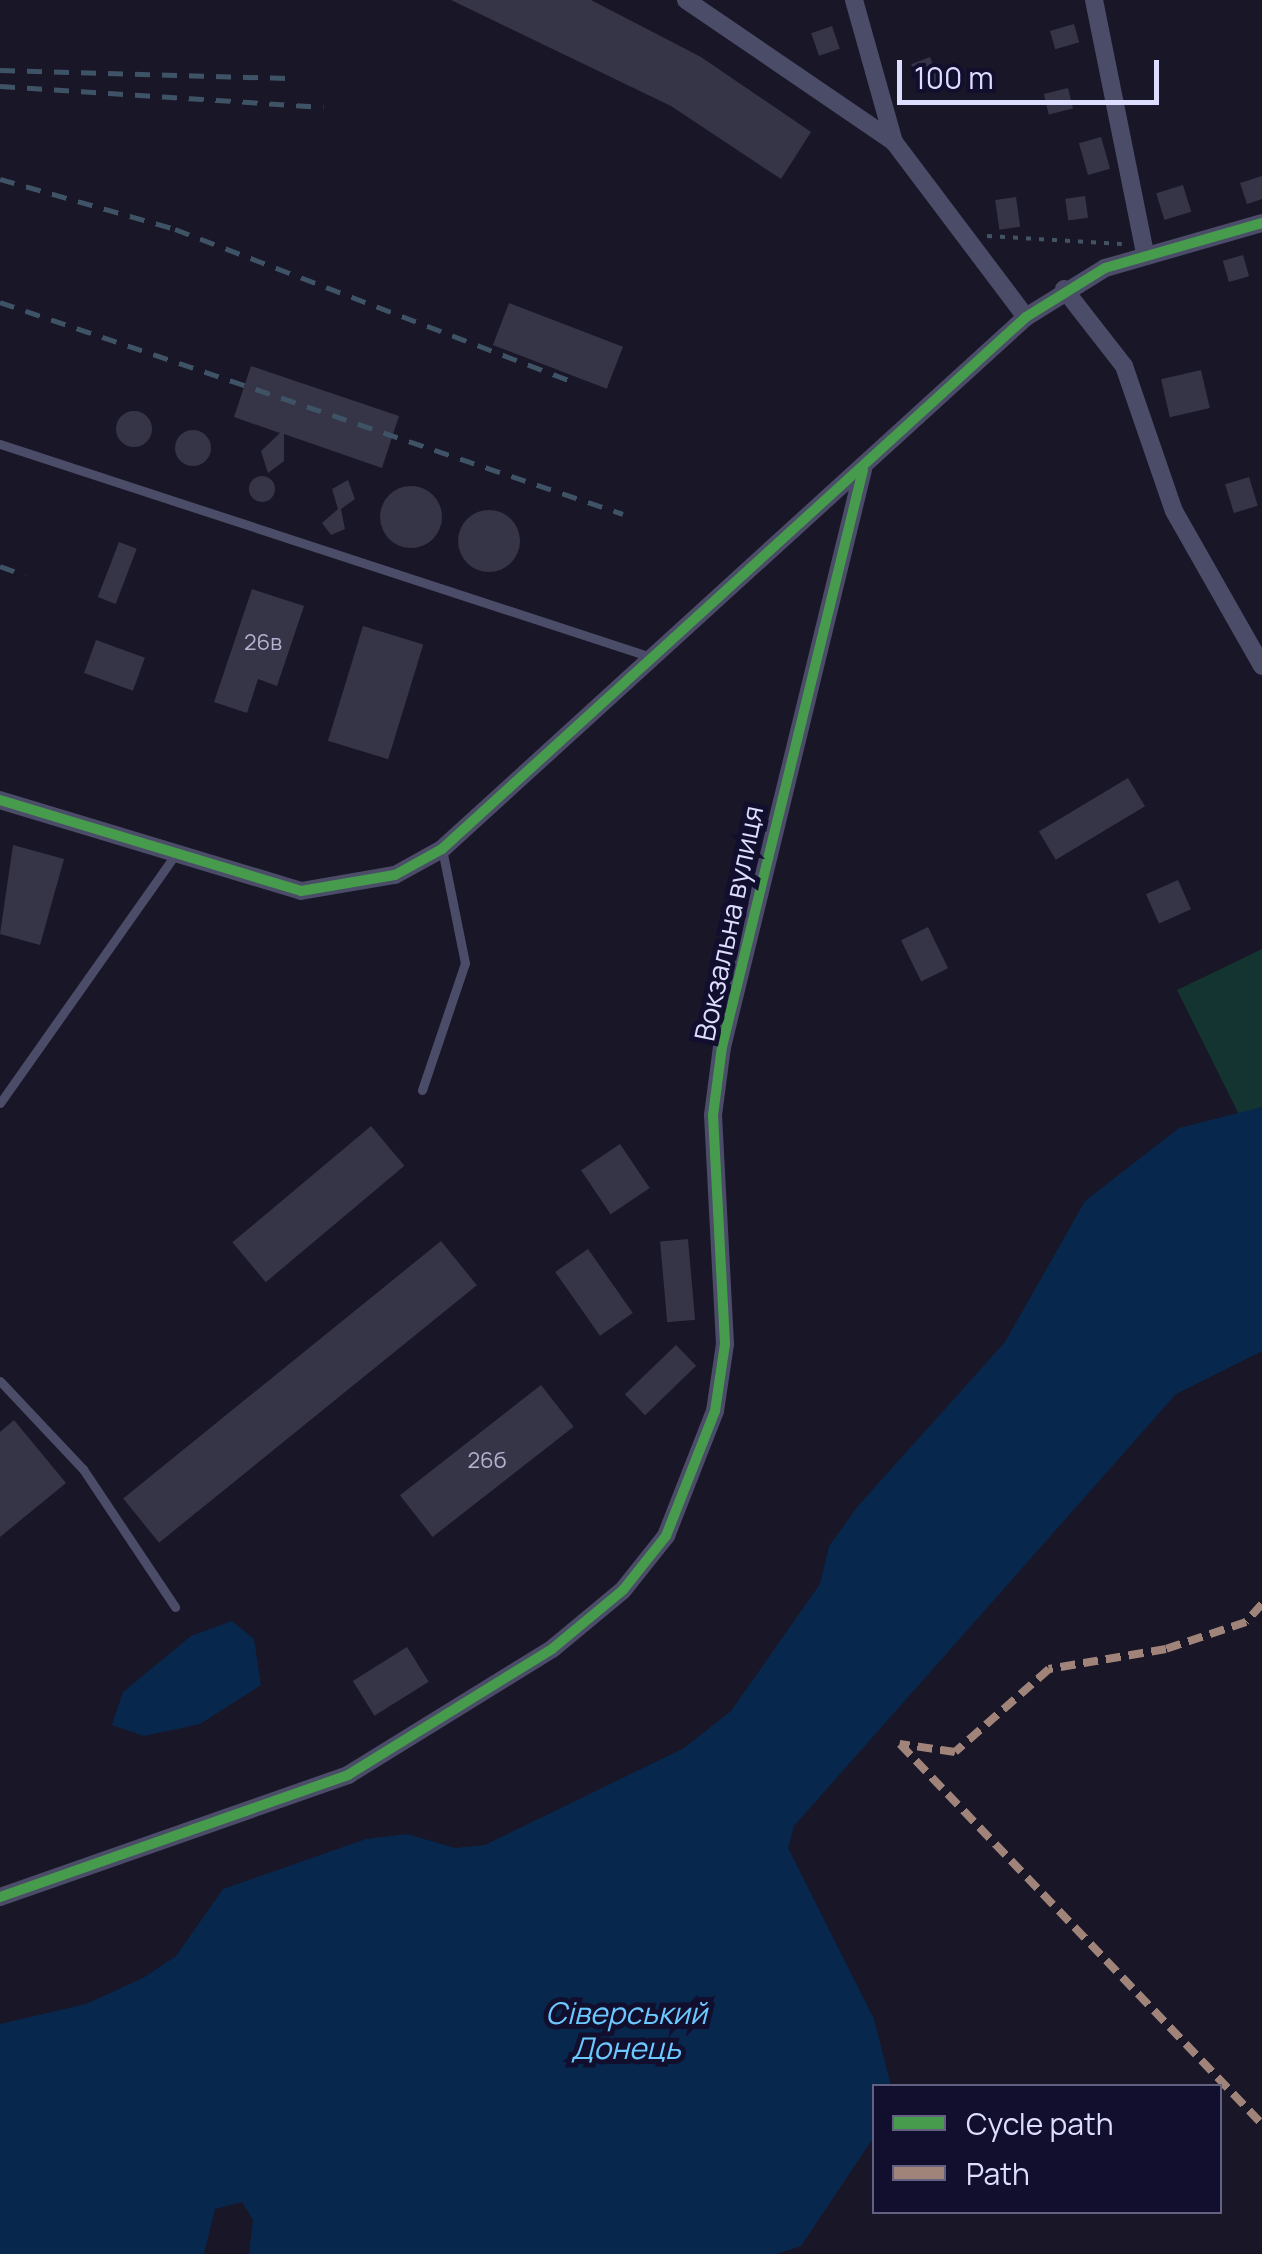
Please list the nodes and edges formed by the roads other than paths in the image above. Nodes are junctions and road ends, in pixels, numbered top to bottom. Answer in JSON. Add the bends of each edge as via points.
{"nodes":[{"id":1,"x":686,"y":0,"type":"edge"},
{"id":2,"x":854,"y":0,"type":"edge"},
{"id":3,"x":1094,"y":0,"type":"edge"},
{"id":4,"x":894,"y":142,"type":"junction"},
{"id":5,"x":1262,"y":222,"type":"edge"},
{"id":6,"x":1145,"y":253,"type":"junction"},
{"id":7,"x":1064,"y":289,"type":"junction"},
{"id":8,"x":1026,"y":318,"type":"junction"},
{"id":9,"x":0,"y":444,"type":"edge"},
{"id":10,"x":863,"y":470,"type":"junction"},
{"id":11,"x":651,"y":658,"type":"junction"},
{"id":12,"x":1262,"y":666,"type":"edge"},
{"id":13,"x":0,"y":800,"type":"edge"},
{"id":14,"x":442,"y":849,"type":"junction"},
{"id":15,"x":174,"y":856,"type":"junction"},
{"id":16,"x":422,"y":1090,"type":"dead end"},
{"id":17,"x":0,"y":1103,"type":"edge"},
{"id":18,"x":0,"y":1381,"type":"edge"},
{"id":19,"x":175,"y":1608,"type":"dead end"},
{"id":20,"x":0,"y":1897,"type":"edge"}],
"edges":[{"from":1,"to":4,"type":"street"},
{"from":2,"to":4,"type":"street"},
{"from":3,"to":6,"type":"street"},
{"from":4,"to":8,"type":"street"},
{"from":5,"to":6,"type":"street"},
{"from":6,"to":7,"type":"street"},
{"from":7,"to":8,"type":"street"},
{"from":7,"to":12,"type":"street","via":[[1124,366],[1174,511]]},
{"from":8,"to":10,"type":"street"},
{"from":9,"to":11,"type":"lane"},
{"from":10,"to":11,"type":"street"},
{"from":10,"to":20,"type":"street","name":"Вокзальна вулиця","via":[[722,1047],[712,1114],[725,1344],[715,1411],[666,1536],[624,1590],[552,1650],[411,1741],[282,1805]]},
{"from":11,"to":14,"type":"street"},
{"from":13,"to":15,"type":"street"},
{"from":14,"to":15,"type":"street","via":[[395,876],[301,891]]},
{"from":14,"to":16,"type":"lane","via":[[465,964]]},
{"from":15,"to":17,"type":"lane"},
{"from":18,"to":19,"type":"lane","via":[[83,1469]]}]}
